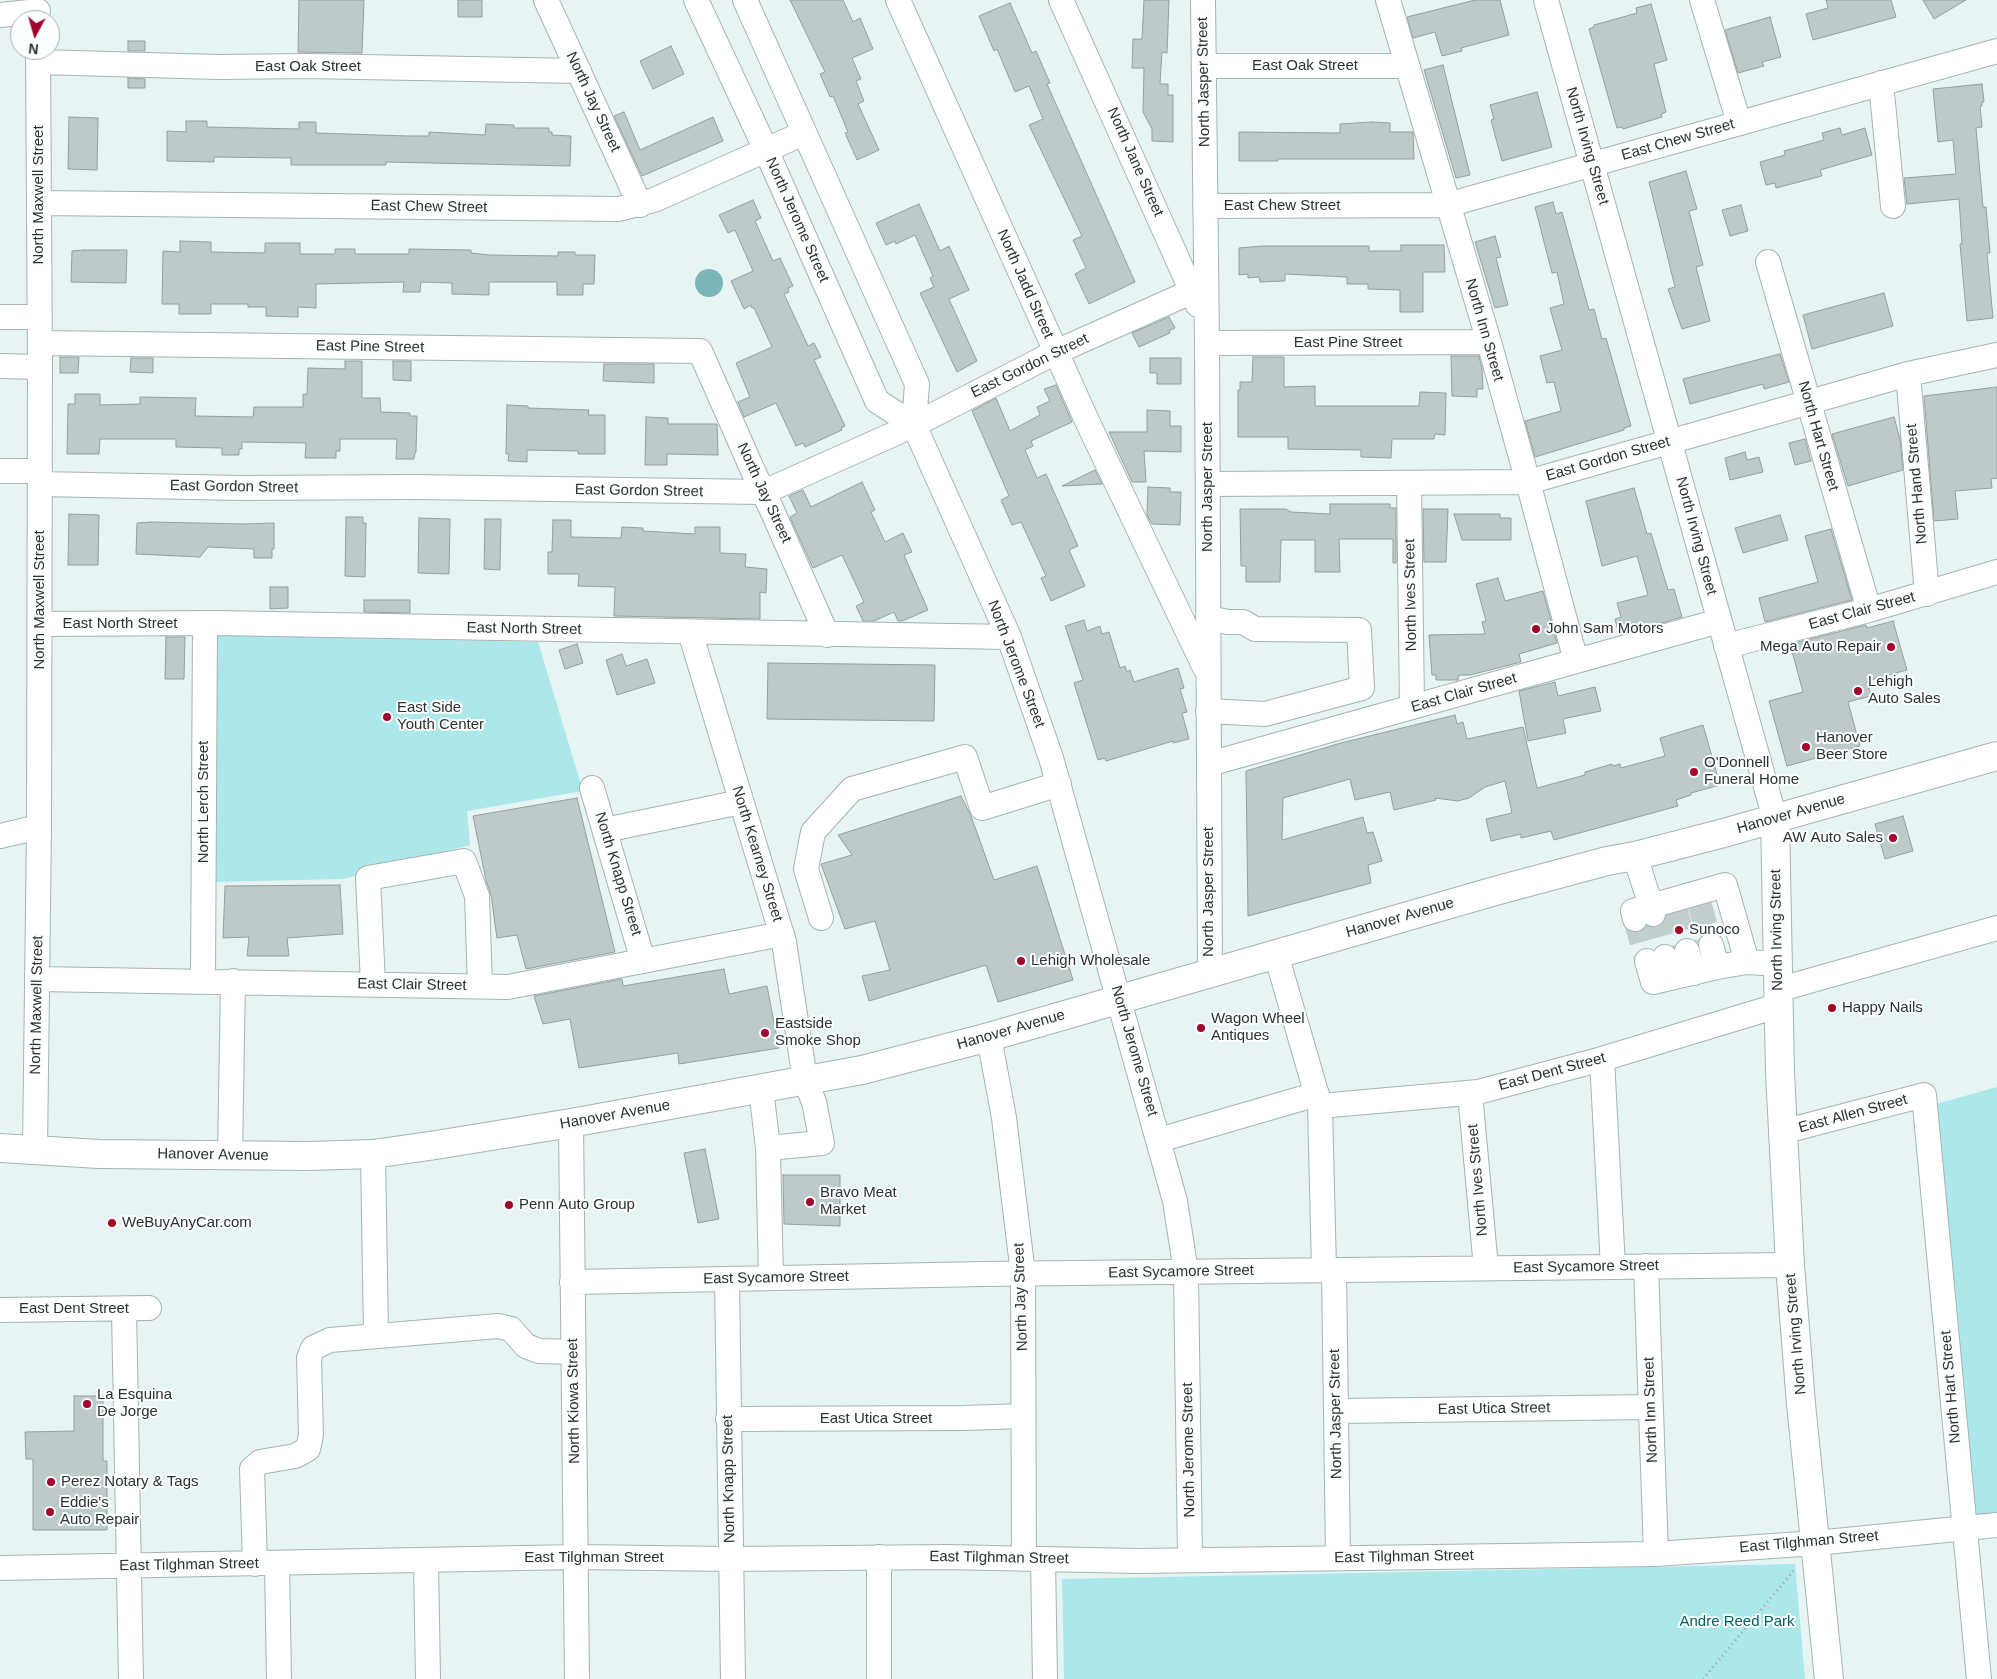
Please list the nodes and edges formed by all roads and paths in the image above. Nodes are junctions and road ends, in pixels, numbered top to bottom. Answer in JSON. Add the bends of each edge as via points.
{"nodes":[{"id":1,"x":546,"y":0,"type":"edge"},
{"id":2,"x":696,"y":0,"type":"edge"},
{"id":3,"x":744,"y":0,"type":"edge"},
{"id":4,"x":898,"y":0,"type":"edge"},
{"id":5,"x":1061,"y":0,"type":"edge"},
{"id":6,"x":1203,"y":0,"type":"edge"},
{"id":7,"x":1388,"y":0,"type":"edge"},
{"id":8,"x":1546,"y":0,"type":"edge"},
{"id":9,"x":1702,"y":0,"type":"edge"},
{"id":10,"x":1997,"y":50,"type":"edge"},
{"id":11,"x":60,"y":57,"type":"edge"},
{"id":12,"x":38,"y":60,"type":"edge"},
{"id":13,"x":1204,"y":66,"type":"junction"},
{"id":14,"x":1406,"y":66,"type":"junction"},
{"id":15,"x":578,"y":71,"type":"junction"},
{"id":16,"x":1881,"y":83,"type":"junction"},
{"id":17,"x":1739,"y":123,"type":"junction"},
{"id":18,"x":804,"y":133,"type":"junction"},
{"id":19,"x":766,"y":150,"type":"junction"},
{"id":20,"x":1593,"y":164,"type":"junction"},
{"id":21,"x":39,"y":203,"type":"junction"},
{"id":22,"x":640,"y":205,"type":"junction"},
{"id":23,"x":1447,"y":205,"type":"junction"},
{"id":24,"x":1205,"y":206,"type":"junction"},
{"id":25,"x":1893,"y":206,"type":"dead end"},
{"id":26,"x":1768,"y":262,"type":"dead end"},
{"id":27,"x":1193,"y":291,"type":"junction"},
{"id":28,"x":0,"y":317,"type":"edge"},
{"id":29,"x":40,"y":317,"type":"junction"},
{"id":30,"x":1207,"y":334,"type":"junction"},
{"id":31,"x":1488,"y":342,"type":"junction"},
{"id":32,"x":40,"y":343,"type":"junction"},
{"id":33,"x":700,"y":351,"type":"joint"},
{"id":34,"x":1056,"y":352,"type":"junction"},
{"id":35,"x":1997,"y":355,"type":"edge"},
{"id":36,"x":0,"y":366,"type":"edge"},
{"id":37,"x":40,"y":367,"type":"junction"},
{"id":38,"x":1908,"y":374,"type":"junction"},
{"id":39,"x":1808,"y":402,"type":"junction"},
{"id":40,"x":914,"y":425,"type":"junction"},
{"id":41,"x":1670,"y":442,"type":"junction"},
{"id":42,"x":0,"y":471,"type":"edge"},
{"id":43,"x":40,"y":477,"type":"junction"},
{"id":44,"x":1528,"y":482,"type":"junction"},
{"id":45,"x":1409,"y":483,"type":"junction"},
{"id":46,"x":1208,"y":484,"type":"junction"},
{"id":47,"x":764,"y":492,"type":"junction"},
{"id":48,"x":1997,"y":572,"type":"edge"},
{"id":49,"x":1927,"y":594,"type":"junction"},
{"id":50,"x":1869,"y":610,"type":"junction"},
{"id":51,"x":1218,"y":620,"type":"junction"},
{"id":52,"x":1719,"y":621,"type":"junction"},
{"id":53,"x":205,"y":623,"type":"junction"},
{"id":54,"x":40,"y":624,"type":"junction"},
{"id":55,"x":690,"y":632,"type":"junction"},
{"id":56,"x":826,"y":635,"type":"junction"},
{"id":57,"x":1009,"y":637,"type":"junction"},
{"id":58,"x":1726,"y":646,"type":"junction"},
{"id":59,"x":1576,"y":661,"type":"junction"},
{"id":60,"x":1208,"y":674,"type":"junction"},
{"id":61,"x":1412,"y":707,"type":"junction"},
{"id":62,"x":1218,"y":712,"type":"junction"},
{"id":63,"x":1997,"y":756,"type":"edge"},
{"id":64,"x":1209,"y":764,"type":"junction"},
{"id":65,"x":1059,"y":784,"type":"junction"},
{"id":66,"x":592,"y":788,"type":"dead end"},
{"id":67,"x":741,"y":802,"type":"junction"},
{"id":68,"x":1775,"y":818,"type":"junction"},
{"id":69,"x":39,"y":828,"type":"junction"},
{"id":70,"x":606,"y":830,"type":"junction"},
{"id":71,"x":0,"y":836,"type":"edge"},
{"id":72,"x":1636,"y":856,"type":"junction"},
{"id":73,"x":821,"y":918,"type":"dead end"},
{"id":74,"x":1997,"y":928,"type":"edge"},
{"id":75,"x":782,"y":934,"type":"junction"},
{"id":76,"x":1711,"y":945,"type":"tunnel mouth"},
{"id":77,"x":1276,"y":954,"type":"junction"},
{"id":78,"x":643,"y":961,"type":"junction"},
{"id":79,"x":1747,"y":962,"type":"junction"},
{"id":80,"x":1777,"y":963,"type":"junction"},
{"id":81,"x":1661,"y":965,"type":"dead end"},
{"id":82,"x":1717,"y":967,"type":"junction"},
{"id":83,"x":1210,"y":973,"type":"junction"},
{"id":84,"x":37,"y":979,"type":"junction"},
{"id":85,"x":203,"y":980,"type":"junction"},
{"id":86,"x":233,"y":981,"type":"junction"},
{"id":87,"x":374,"y":984,"type":"junction"},
{"id":88,"x":480,"y":986,"type":"junction"},
{"id":89,"x":1777,"y":998,"type":"junction"},
{"id":90,"x":1120,"y":1000,"type":"junction"},
{"id":91,"x":989,"y":1037,"type":"junction"},
{"id":92,"x":1602,"y":1059,"type":"junction"},
{"id":93,"x":805,"y":1080,"type":"junction"},
{"id":94,"x":761,"y":1089,"type":"junction"},
{"id":95,"x":1470,"y":1092,"type":"junction"},
{"id":96,"x":1924,"y":1095,"type":"joint"},
{"id":97,"x":1318,"y":1100,"type":"junction"},
{"id":98,"x":570,"y":1123,"type":"junction"},
{"id":99,"x":1782,"y":1132,"type":"junction"},
{"id":100,"x":1159,"y":1140,"type":"junction"},
{"id":101,"x":0,"y":1148,"type":"edge"},
{"id":102,"x":768,"y":1148,"type":"junction"},
{"id":103,"x":34,"y":1150,"type":"junction"},
{"id":104,"x":373,"y":1154,"type":"junction"},
{"id":105,"x":230,"y":1155,"type":"junction"},
{"id":106,"x":1790,"y":1265,"type":"junction"},
{"id":107,"x":1646,"y":1266,"type":"junction"},
{"id":108,"x":1613,"y":1267,"type":"junction"},
{"id":109,"x":1486,"y":1268,"type":"junction"},
{"id":110,"x":1329,"y":1270,"type":"junction"},
{"id":111,"x":1186,"y":1272,"type":"junction"},
{"id":112,"x":1023,"y":1274,"type":"junction"},
{"id":113,"x":772,"y":1278,"type":"junction"},
{"id":114,"x":727,"y":1279,"type":"junction"},
{"id":115,"x":572,"y":1282,"type":"junction"},
{"id":116,"x":149,"y":1308,"type":"dead end"},
{"id":117,"x":124,"y":1309,"type":"junction"},
{"id":118,"x":0,"y":1310,"type":"edge"},
{"id":119,"x":376,"y":1336,"type":"junction"},
{"id":120,"x":573,"y":1352,"type":"junction"},
{"id":121,"x":1651,"y":1407,"type":"junction"},
{"id":122,"x":1337,"y":1411,"type":"junction"},
{"id":123,"x":1023,"y":1416,"type":"junction"},
{"id":124,"x":728,"y":1419,"type":"junction"},
{"id":125,"x":1997,"y":1525,"type":"edge"},
{"id":126,"x":1964,"y":1528,"type":"junction"},
{"id":127,"x":1816,"y":1543,"type":"junction"},
{"id":128,"x":1656,"y":1554,"type":"junction"},
{"id":129,"x":576,"y":1557,"type":"junction"},
{"id":130,"x":879,"y":1557,"type":"junction"},
{"id":131,"x":1338,"y":1558,"type":"junction"},
{"id":132,"x":730,"y":1559,"type":"junction"},
{"id":133,"x":1033,"y":1559,"type":"junction"},
{"id":134,"x":1190,"y":1560,"type":"junction"},
{"id":135,"x":426,"y":1561,"type":"junction"},
{"id":136,"x":266,"y":1564,"type":"junction"},
{"id":137,"x":130,"y":1565,"type":"junction"},
{"id":138,"x":0,"y":1568,"type":"edge"},
{"id":139,"x":131,"y":1679,"type":"edge"},
{"id":140,"x":279,"y":1679,"type":"edge"},
{"id":141,"x":428,"y":1679,"type":"edge"},
{"id":142,"x":578,"y":1679,"type":"edge"},
{"id":143,"x":733,"y":1679,"type":"edge"},
{"id":144,"x":879,"y":1679,"type":"edge"},
{"id":145,"x":1045,"y":1679,"type":"edge"},
{"id":146,"x":1703,"y":1679,"type":"edge"},
{"id":147,"x":1829,"y":1679,"type":"edge"},
{"id":148,"x":1979,"y":1679,"type":"edge"}],
"edges":[{"from":1,"to":15,"type":"street","name":"North Jay Street"},
{"from":2,"to":19,"type":"street","name":"North Jerome Street"},
{"from":3,"to":18,"type":"street","name":"North Jerome Street"},
{"from":4,"to":34,"type":"street","name":"North Jadd Street"},
{"from":5,"to":27,"type":"street","name":"North Jane Street"},
{"from":6,"to":13,"type":"street","name":"North Jasper Street"},
{"from":7,"to":14,"type":"street","name":"North Inn Street"},
{"from":8,"to":20,"type":"street","name":"North Irving Street"},
{"from":9,"to":17,"type":"street"},
{"from":10,"to":16,"type":"street","name":"East Chew Street"},
{"from":11,"to":15,"type":"street","name":"East Oak Street","via":[[218,67]]},
{"from":12,"to":21,"type":"street","name":"North Maxwell Street"},
{"from":13,"to":14,"type":"street","name":"East Oak Street"},
{"from":13,"to":24,"type":"street","name":"North Jasper Street"},
{"from":14,"to":23,"type":"street","name":"North Inn Street"},
{"from":15,"to":22,"type":"street","name":"North Jay Street"},
{"from":16,"to":17,"type":"street","name":"East Chew Street"},
{"from":16,"to":25,"type":"street"},
{"from":17,"to":20,"type":"street","name":"East Chew Street"},
{"from":18,"to":19,"type":"street","name":"East Chew Street"},
{"from":18,"to":40,"type":"street","name":"North Jerome Street","via":[[917,384]]},
{"from":19,"to":22,"type":"street","name":"East Chew Street"},
{"from":19,"to":40,"type":"street","name":"North Jerome Street","via":[[877,401]]},
{"from":20,"to":23,"type":"street","name":"East Chew Street"},
{"from":20,"to":41,"type":"street","name":"North Irving Street"},
{"from":21,"to":22,"type":"street","name":"East Chew Street","via":[[619,209]]},
{"from":21,"to":29,"type":"street","name":"North Maxwell Street"},
{"from":23,"to":24,"type":"street","name":"East Chew Street"},
{"from":23,"to":31,"type":"street","name":"North Inn Street"},
{"from":24,"to":30,"type":"street","name":"North Jasper Street"},
{"from":26,"to":39,"type":"street","name":"North Hart Street"},
{"from":27,"to":30,"type":"street","name":"North Jane Street"},
{"from":27,"to":34,"type":"street","name":"East Gordon Street"},
{"from":28,"to":29,"type":"street"},
{"from":29,"to":32,"type":"street","name":"North Maxwell Street"},
{"from":30,"to":31,"type":"street","name":"East Pine Street"},
{"from":30,"to":46,"type":"street","name":"North Jasper Street"},
{"from":31,"to":44,"type":"street","name":"North Inn Street"},
{"from":32,"to":33,"type":"street","name":"East Pine Street"},
{"from":32,"to":37,"type":"street","name":"North Maxwell Street"},
{"from":33,"to":47,"type":"street","name":"North Jay Street"},
{"from":34,"to":40,"type":"street","name":"East Gordon Street"},
{"from":34,"to":60,"type":"street","name":"North Jadd Street"},
{"from":35,"to":38,"type":"street","name":"East Gordon Street"},
{"from":36,"to":37,"type":"street"},
{"from":37,"to":43,"type":"street","name":"North Maxwell Street"},
{"from":38,"to":39,"type":"street","name":"East Gordon Street"},
{"from":38,"to":49,"type":"street","name":"North Hand Street"},
{"from":39,"to":41,"type":"street","name":"East Gordon Street"},
{"from":39,"to":50,"type":"street","name":"North Hart Street"},
{"from":40,"to":47,"type":"street","name":"East Gordon Street"},
{"from":40,"to":57,"type":"street","name":"North Jerome Street"},
{"from":41,"to":44,"type":"street","name":"East Gordon Street"},
{"from":41,"to":52,"type":"street","name":"North Irving Street"},
{"from":42,"to":43,"type":"street","name":"East Gordon Street"},
{"from":43,"to":47,"type":"street","name":"East Gordon Street","via":[[242,488]]},
{"from":43,"to":54,"type":"street","name":"North Maxwell Street"},
{"from":44,"to":45,"type":"street","name":"East Gordon Street"},
{"from":44,"to":59,"type":"street","name":"North Inn Street"},
{"from":45,"to":46,"type":"street","name":"East Gordon Street"},
{"from":45,"to":61,"type":"street","name":"North Ives Street"},
{"from":46,"to":51,"type":"street","name":"North Jasper Street"},
{"from":47,"to":56,"type":"street","name":"North Jay Street"},
{"from":48,"to":49,"type":"street","name":"East Clair Street"},
{"from":49,"to":50,"type":"street","name":"East Clair Street"},
{"from":50,"to":58,"type":"street","name":"East Clair Street"},
{"from":51,"to":60,"type":"street","name":"North Jasper Street"},
{"from":51,"to":62,"type":"street","via":[[1243,622],[1255,629],[1359,630],[1362,688],[1265,714]]},
{"from":52,"to":58,"type":"street","name":"North Irving Street"},
{"from":52,"to":59,"type":"street","name":"East Clair Street"},
{"from":53,"to":54,"type":"street","name":"East North Street"},
{"from":53,"to":55,"type":"street","name":"East North Street"},
{"from":53,"to":85,"type":"street","name":"North Lerch Street"},
{"from":54,"to":69,"type":"street","name":"North Maxwell Street"},
{"from":55,"to":56,"type":"street","name":"East North Street"},
{"from":55,"to":67,"type":"street","name":"North Kearney Street"},
{"from":56,"to":57,"type":"street","name":"East North Street"},
{"from":57,"to":65,"type":"street","name":"North Jerome Street"},
{"from":58,"to":68,"type":"street","name":"North Irving Street"},
{"from":59,"to":61,"type":"street","name":"East Clair Street"},
{"from":60,"to":62,"type":"street","name":"North Jasper Street"},
{"from":61,"to":64,"type":"street","name":"East Clair Street"},
{"from":62,"to":64,"type":"street","name":"North Jasper Street"},
{"from":63,"to":68,"type":"main road","name":"Hanover Avenue"},
{"from":64,"to":83,"type":"street","name":"North Jasper Street"},
{"from":65,"to":73,"type":"street","via":[[982,808],[965,757],[852,789],[813,832],[806,869]]},
{"from":65,"to":90,"type":"street","name":"North Jerome Street"},
{"from":66,"to":70,"type":"street","name":"North Knapp Street"},
{"from":67,"to":70,"type":"street"},
{"from":67,"to":75,"type":"street","name":"North Kearney Street"},
{"from":68,"to":72,"type":"main road","name":"Hanover Avenue"},
{"from":68,"to":80,"type":"main road","name":"North Irving Street"},
{"from":69,"to":71,"type":"street"},
{"from":69,"to":84,"type":"street","name":"North Maxwell Street"},
{"from":70,"to":78,"type":"street","name":"North Knapp Street"},
{"from":72,"to":77,"type":"main road","name":"Hanover Avenue","via":[[1495,891]]},
{"from":72,"to":79,"type":"street","via":[[1657,909],[1697,898],[1725,885]]},
{"from":74,"to":89,"type":"street","name":"East Dent Street"},
{"from":75,"to":78,"type":"street","name":"East Clair Street"},
{"from":75,"to":93,"type":"street","name":"North Kearney Street"},
{"from":76,"to":82,"type":"street"},
{"from":77,"to":83,"type":"main road","name":"Hanover Avenue"},
{"from":77,"to":97,"type":"street","name":"North Jasper Street"},
{"from":78,"to":88,"type":"street","name":"East Clair Street","via":[[508,987]]},
{"from":79,"to":80,"type":"street"},
{"from":79,"to":82,"type":"street"},
{"from":80,"to":89,"type":"main road","name":"North Irving Street"},
{"from":81,"to":82,"type":"street","via":[[1690,962]]},
{"from":83,"to":90,"type":"main road","name":"Hanover Avenue"},
{"from":84,"to":85,"type":"street","name":"East Clair Street"},
{"from":84,"to":103,"type":"street","name":"North Maxwell Street"},
{"from":85,"to":86,"type":"street","name":"East Clair Street"},
{"from":86,"to":87,"type":"street","name":"East Clair Street"},
{"from":86,"to":105,"type":"street"},
{"from":87,"to":88,"type":"street","name":"East Clair Street"},
{"from":87,"to":88,"type":"street","via":[[368,878],[464,861],[477,896]]},
{"from":89,"to":92,"type":"street","name":"East Dent Street"},
{"from":89,"to":99,"type":"main road","name":"North Irving Street"},
{"from":90,"to":91,"type":"main road","name":"Hanover Avenue"},
{"from":90,"to":100,"type":"street","name":"North Jerome Street"},
{"from":91,"to":93,"type":"main road","name":"Hanover Avenue","via":[[862,1070]]},
{"from":91,"to":112,"type":"street","name":"North Jay Street","via":[[1004,1118]]},
{"from":92,"to":95,"type":"street","name":"East Dent Street"},
{"from":92,"to":108,"type":"street"},
{"from":93,"to":94,"type":"main road","name":"Hanover Avenue"},
{"from":93,"to":102,"type":"street","name":"North Kearney Street","via":[[814,1102],[822,1142]]},
{"from":94,"to":98,"type":"main road","name":"Hanover Avenue"},
{"from":94,"to":102,"type":"street"},
{"from":95,"to":97,"type":"street","name":"East Dent Street"},
{"from":95,"to":109,"type":"street","name":"North Ives Street"},
{"from":96,"to":99,"type":"street","name":"East Allen Street"},
{"from":96,"to":126,"type":"street","name":"North Hart Street"},
{"from":97,"to":100,"type":"street","name":"East Dent Street"},
{"from":97,"to":110,"type":"street","name":"North Jasper Street"},
{"from":98,"to":104,"type":"main road","name":"Hanover Avenue"},
{"from":98,"to":115,"type":"street","name":"North Kiowa Street"},
{"from":99,"to":106,"type":"main road","name":"North Irving Street"},
{"from":100,"to":111,"type":"street","name":"North Jerome Street","via":[[1175,1200]]},
{"from":101,"to":103,"type":"main road","name":"Hanover Avenue"},
{"from":102,"to":113,"type":"street"},
{"from":103,"to":105,"type":"main road","name":"Hanover Avenue"},
{"from":104,"to":105,"type":"main road","name":"Hanover Avenue"},
{"from":104,"to":119,"type":"street"},
{"from":106,"to":107,"type":"street","name":"East Sycamore Street"},
{"from":106,"to":127,"type":"main road","name":"North Irving Street"},
{"from":107,"to":108,"type":"street","name":"East Sycamore Street"},
{"from":107,"to":121,"type":"street","name":"North Inn Street"},
{"from":108,"to":109,"type":"street","name":"East Sycamore Street"},
{"from":109,"to":110,"type":"street","name":"East Sycamore Street"},
{"from":110,"to":111,"type":"street","name":"East Sycamore Street"},
{"from":110,"to":122,"type":"street","name":"North Jasper Street"},
{"from":111,"to":112,"type":"street","name":"East Sycamore Street"},
{"from":111,"to":134,"type":"street","name":"North Jerome Street"},
{"from":112,"to":113,"type":"street","name":"East Sycamore Street"},
{"from":112,"to":123,"type":"street","name":"North Jay Street"},
{"from":113,"to":114,"type":"street","name":"East Sycamore Street"},
{"from":114,"to":115,"type":"street","name":"East Sycamore Street"},
{"from":114,"to":124,"type":"street","name":"North Knapp Street"},
{"from":115,"to":120,"type":"street","name":"North Kiowa Street"},
{"from":116,"to":117,"type":"street","name":"East Dent Street"},
{"from":117,"to":118,"type":"street","name":"East Dent Street"},
{"from":117,"to":137,"type":"street"},
{"from":119,"to":120,"type":"street","via":[[498,1326],[511,1329],[526,1346],[540,1351]]},
{"from":119,"to":136,"type":"street","via":[[330,1340],[313,1348],[309,1358],[311,1435],[308,1449],[295,1456],[260,1462],[252,1469]]},
{"from":120,"to":129,"type":"street","name":"North Kiowa Street"},
{"from":121,"to":122,"type":"street","name":"East Utica Street"},
{"from":121,"to":128,"type":"street","name":"North Inn Street"},
{"from":122,"to":131,"type":"street","name":"North Jasper Street"},
{"from":123,"to":124,"type":"street","name":"East Utica Street"},
{"from":123,"to":133,"type":"street","name":"North Jay Street"},
{"from":124,"to":132,"type":"street","name":"North Knapp Street"},
{"from":125,"to":126,"type":"street","name":"East Tilghman Street"},
{"from":126,"to":127,"type":"street","name":"East Tilghman Street"},
{"from":126,"to":148,"type":"street","name":"North Hart Street"},
{"from":127,"to":128,"type":"street","name":"East Tilghman Street"},
{"from":127,"to":146,"type":"path"},
{"from":127,"to":147,"type":"main road","name":"North Irving Street"},
{"from":128,"to":131,"type":"street","name":"East Tilghman Street"},
{"from":129,"to":132,"type":"street","name":"East Tilghman Street"},
{"from":129,"to":135,"type":"street","name":"East Tilghman Street"},
{"from":129,"to":142,"type":"street","name":"North Kiowa Street"},
{"from":130,"to":132,"type":"street","name":"East Tilghman Street"},
{"from":130,"to":133,"type":"street","name":"East Tilghman Street"},
{"from":130,"to":144,"type":"street"},
{"from":131,"to":134,"type":"street","name":"East Tilghman Street"},
{"from":132,"to":143,"type":"street","name":"North Knapp Street"},
{"from":133,"to":134,"type":"street","name":"East Tilghman Street"},
{"from":133,"to":145,"type":"street"},
{"from":135,"to":136,"type":"street","name":"East Tilghman Street"},
{"from":135,"to":141,"type":"street"},
{"from":136,"to":137,"type":"street","name":"East Tilghman Street"},
{"from":136,"to":140,"type":"street"},
{"from":137,"to":138,"type":"street","name":"East Tilghman Street"},
{"from":137,"to":139,"type":"street"}]}
